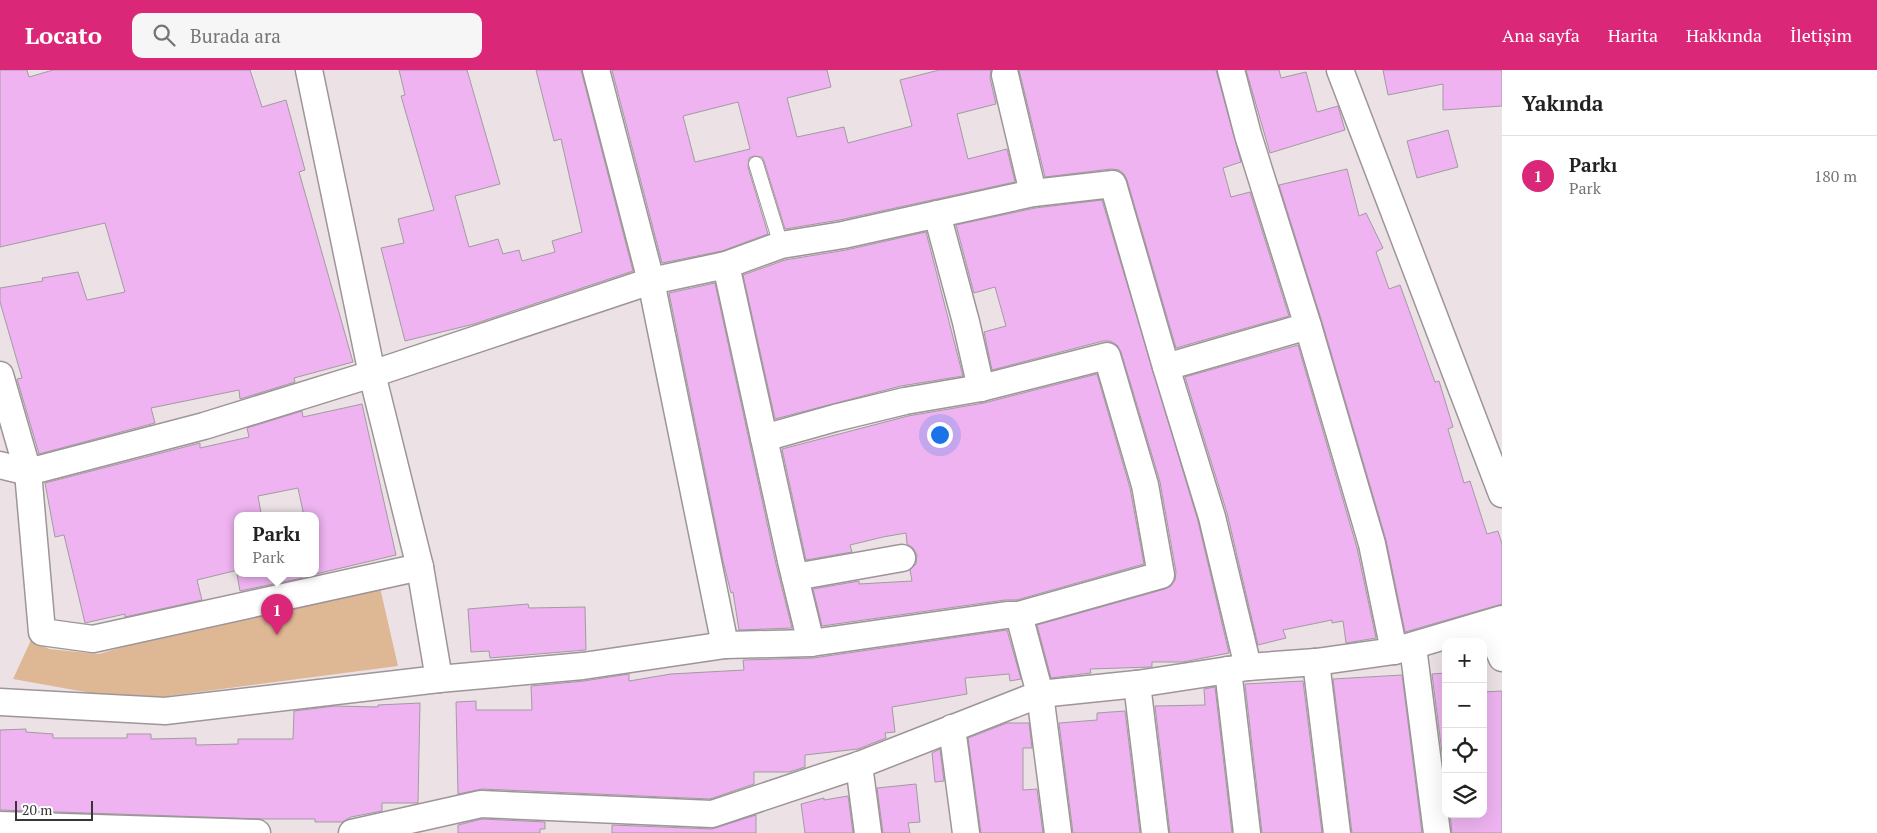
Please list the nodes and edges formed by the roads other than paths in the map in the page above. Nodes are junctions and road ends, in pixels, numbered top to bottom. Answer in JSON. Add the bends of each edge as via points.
{"nodes":[{"id":1,"x":309,"y":70,"type":"edge"},
{"id":2,"x":596,"y":70,"type":"edge"},
{"id":3,"x":1231,"y":70,"type":"edge"},
{"id":4,"x":1340,"y":70,"type":"edge"},
{"id":5,"x":1005,"y":75,"type":"dead end"},
{"id":6,"x":756,"y":164,"type":"dead end"},
{"id":7,"x":1033,"y":193,"type":"junction"},
{"id":8,"x":936,"y":214,"type":"junction"},
{"id":9,"x":781,"y":246,"type":"junction"},
{"id":10,"x":726,"y":264,"type":"junction"},
{"id":11,"x":651,"y":280,"type":"junction"},
{"id":12,"x":1308,"y":326,"type":"junction"},
{"id":13,"x":1166,"y":367,"type":"junction"},
{"id":14,"x":372,"y":374,"type":"junction"},
{"id":15,"x":0,"y":375,"type":"edge"},
{"id":16,"x":981,"y":388,"type":"junction"},
{"id":17,"x":764,"y":438,"type":"junction"},
{"id":18,"x":0,"y":465,"type":"edge"},
{"id":19,"x":28,"y":472,"type":"junction"},
{"id":20,"x":1502,"y":494,"type":"edge"},
{"id":21,"x":902,"y":558,"type":"dead end"},
{"id":22,"x":420,"y":567,"type":"junction"},
{"id":23,"x":796,"y":577,"type":"junction"},
{"id":24,"x":1019,"y":615,"type":"junction"},
{"id":25,"x":1495,"y":621,"type":"edge"},
{"id":26,"x":812,"y":643,"type":"junction"},
{"id":27,"x":725,"y":645,"type":"junction"},
{"id":28,"x":1403,"y":649,"type":"junction"},
{"id":29,"x":1502,"y":658,"type":"edge"},
{"id":30,"x":1316,"y":662,"type":"junction"},
{"id":31,"x":1238,"y":668,"type":"junction"},
{"id":32,"x":439,"y":679,"type":"junction"},
{"id":33,"x":1137,"y":684,"type":"junction"},
{"id":34,"x":1040,"y":694,"type":"junction"},
{"id":35,"x":0,"y":702,"type":"edge"},
{"id":36,"x":952,"y":728,"type":"junction"},
{"id":37,"x":859,"y":765,"type":"junction"},
{"id":38,"x":712,"y":823,"type":"edge"},
{"id":39,"x":0,"y":825,"type":"edge"},
{"id":40,"x":257,"y":833,"type":"edge"},
{"id":41,"x":352,"y":833,"type":"edge"},
{"id":42,"x":868,"y":833,"type":"edge"},
{"id":43,"x":966,"y":833,"type":"edge"},
{"id":44,"x":1058,"y":833,"type":"edge"},
{"id":45,"x":1155,"y":833,"type":"edge"},
{"id":46,"x":1247,"y":833,"type":"edge"},
{"id":47,"x":1337,"y":833,"type":"edge"},
{"id":48,"x":1437,"y":833,"type":"edge"}],
"edges":[{"from":1,"to":14,"type":"street"},
{"from":2,"to":11,"type":"street"},
{"from":3,"to":12,"type":"street"},
{"from":4,"to":20,"type":"street"},
{"from":5,"to":7,"type":"street"},
{"from":6,"to":9,"type":"lane"},
{"from":7,"to":8,"type":"street"},
{"from":7,"to":13,"type":"street","via":[[1113,184]]},
{"from":8,"to":9,"type":"street"},
{"from":8,"to":16,"type":"street"},
{"from":9,"to":10,"type":"street"},
{"from":10,"to":11,"type":"street"},
{"from":10,"to":17,"type":"street"},
{"from":11,"to":14,"type":"street"},
{"from":11,"to":27,"type":"street"},
{"from":12,"to":13,"type":"street"},
{"from":12,"to":28,"type":"street"},
{"from":13,"to":31,"type":"street","via":[[1212,517]]},
{"from":14,"to":19,"type":"street","via":[[204,426]]},
{"from":14,"to":22,"type":"street"},
{"from":15,"to":19,"type":"street"},
{"from":16,"to":17,"type":"street","via":[[896,403]]},
{"from":16,"to":24,"type":"street","via":[[1107,356],[1144,485],[1161,575]]},
{"from":17,"to":23,"type":"street"},
{"from":18,"to":19,"type":"street"},
{"from":19,"to":22,"type":"street","via":[[42,632],[93,639]]},
{"from":21,"to":23,"type":"street"},
{"from":22,"to":32,"type":"street"},
{"from":23,"to":26,"type":"street"},
{"from":24,"to":26,"type":"street"},
{"from":24,"to":34,"type":"street"},
{"from":25,"to":28,"type":"street"},
{"from":25,"to":29,"type":"street"},
{"from":26,"to":27,"type":"street"},
{"from":27,"to":32,"type":"street","via":[[583,666]]},
{"from":28,"to":30,"type":"street"},
{"from":28,"to":48,"type":"street"},
{"from":30,"to":31,"type":"street"},
{"from":30,"to":47,"type":"street"},
{"from":31,"to":33,"type":"street"},
{"from":31,"to":46,"type":"street"},
{"from":32,"to":35,"type":"street","via":[[165,711]]},
{"from":33,"to":34,"type":"street"},
{"from":33,"to":45,"type":"street"},
{"from":34,"to":36,"type":"street"},
{"from":34,"to":44,"type":"street"},
{"from":36,"to":37,"type":"street"},
{"from":36,"to":43,"type":"street"},
{"from":37,"to":38,"type":"street"},
{"from":37,"to":42,"type":"street"},
{"from":38,"to":41,"type":"street","via":[[482,804]]},
{"from":39,"to":40,"type":"street"}]}
